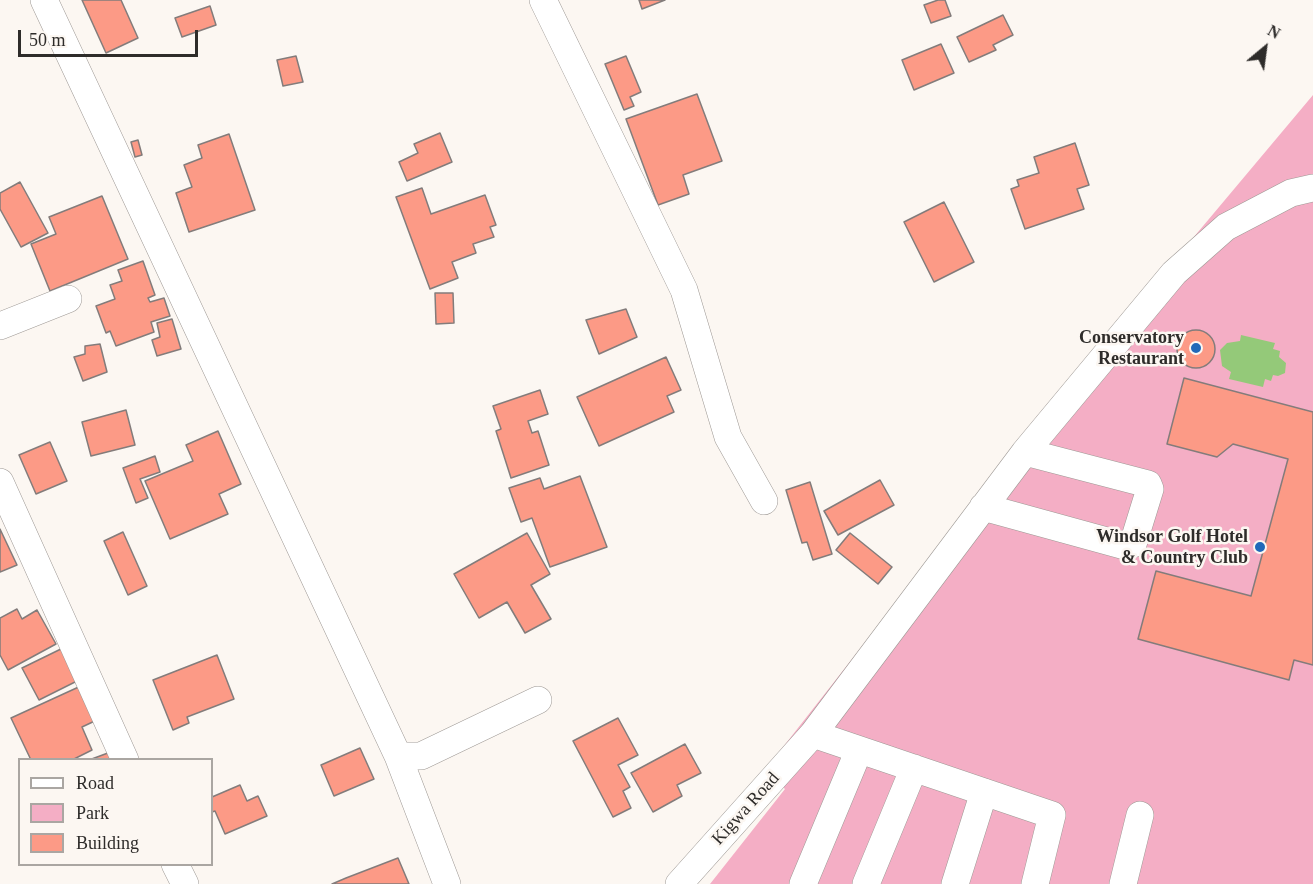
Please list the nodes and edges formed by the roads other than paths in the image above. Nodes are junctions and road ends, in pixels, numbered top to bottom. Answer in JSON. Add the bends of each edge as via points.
{"nodes":[{"id":1,"x":44,"y":0,"type":"edge"},
{"id":2,"x":543,"y":0,"type":"edge"},
{"id":3,"x":1313,"y":188,"type":"edge"},
{"id":4,"x":68,"y":299,"type":"dead end"},
{"id":5,"x":0,"y":326,"type":"edge"},
{"id":6,"x":1025,"y":452,"type":"junction"},
{"id":7,"x":0,"y":482,"type":"edge"},
{"id":8,"x":764,"y":501,"type":"dead end"},
{"id":9,"x":983,"y":507,"type":"junction"},
{"id":10,"x":538,"y":700,"type":"dead end"},
{"id":11,"x":813,"y":734,"type":"junction"},
{"id":12,"x":859,"y":750,"type":"junction"},
{"id":13,"x":398,"y":756,"type":"junction"},
{"id":14,"x":125,"y":758,"type":"edge"},
{"id":15,"x":914,"y":768,"type":"junction"},
{"id":16,"x":984,"y":792,"type":"junction"},
{"id":17,"x":1140,"y":815,"type":"dead end"},
{"id":18,"x":176,"y":866,"type":"edge"},
{"id":19,"x":185,"y":884,"type":"edge"},
{"id":20,"x":447,"y":884,"type":"edge"},
{"id":21,"x":679,"y":884,"type":"edge"},
{"id":22,"x":804,"y":884,"type":"edge"},
{"id":23,"x":866,"y":884,"type":"edge"},
{"id":24,"x":955,"y":884,"type":"edge"},
{"id":25,"x":1035,"y":884,"type":"edge"},
{"id":26,"x":1123,"y":884,"type":"edge"}],
"edges":[{"from":1,"to":13,"type":"street"},
{"from":2,"to":8,"type":"street","via":[[684,290],[728,437]]},
{"from":3,"to":6,"type":"street","name":"Kigwa Road","via":[[1291,193],[1253,211],[1199,249],[1120,336]]},
{"from":4,"to":5,"type":"street"},
{"from":6,"to":9,"type":"street","name":"Kigwa Road"},
{"from":6,"to":9,"type":"street","via":[[1148,484],[1150,489],[1133,544],[1125,546]]},
{"from":7,"to":14,"type":"street"},
{"from":9,"to":11,"type":"street","name":"Kigwa Road"},
{"from":10,"to":13,"type":"street","via":[[421,756]]},
{"from":11,"to":12,"type":"street"},
{"from":11,"to":21,"type":"street","name":"Kigwa Road"},
{"from":12,"to":15,"type":"street"},
{"from":12,"to":22,"type":"street"},
{"from":13,"to":20,"type":"street"},
{"from":15,"to":16,"type":"street"},
{"from":15,"to":23,"type":"street"},
{"from":16,"to":24,"type":"street"},
{"from":16,"to":25,"type":"street","via":[[1052,815]]},
{"from":17,"to":26,"type":"street"},
{"from":18,"to":19,"type":"street"}]}
